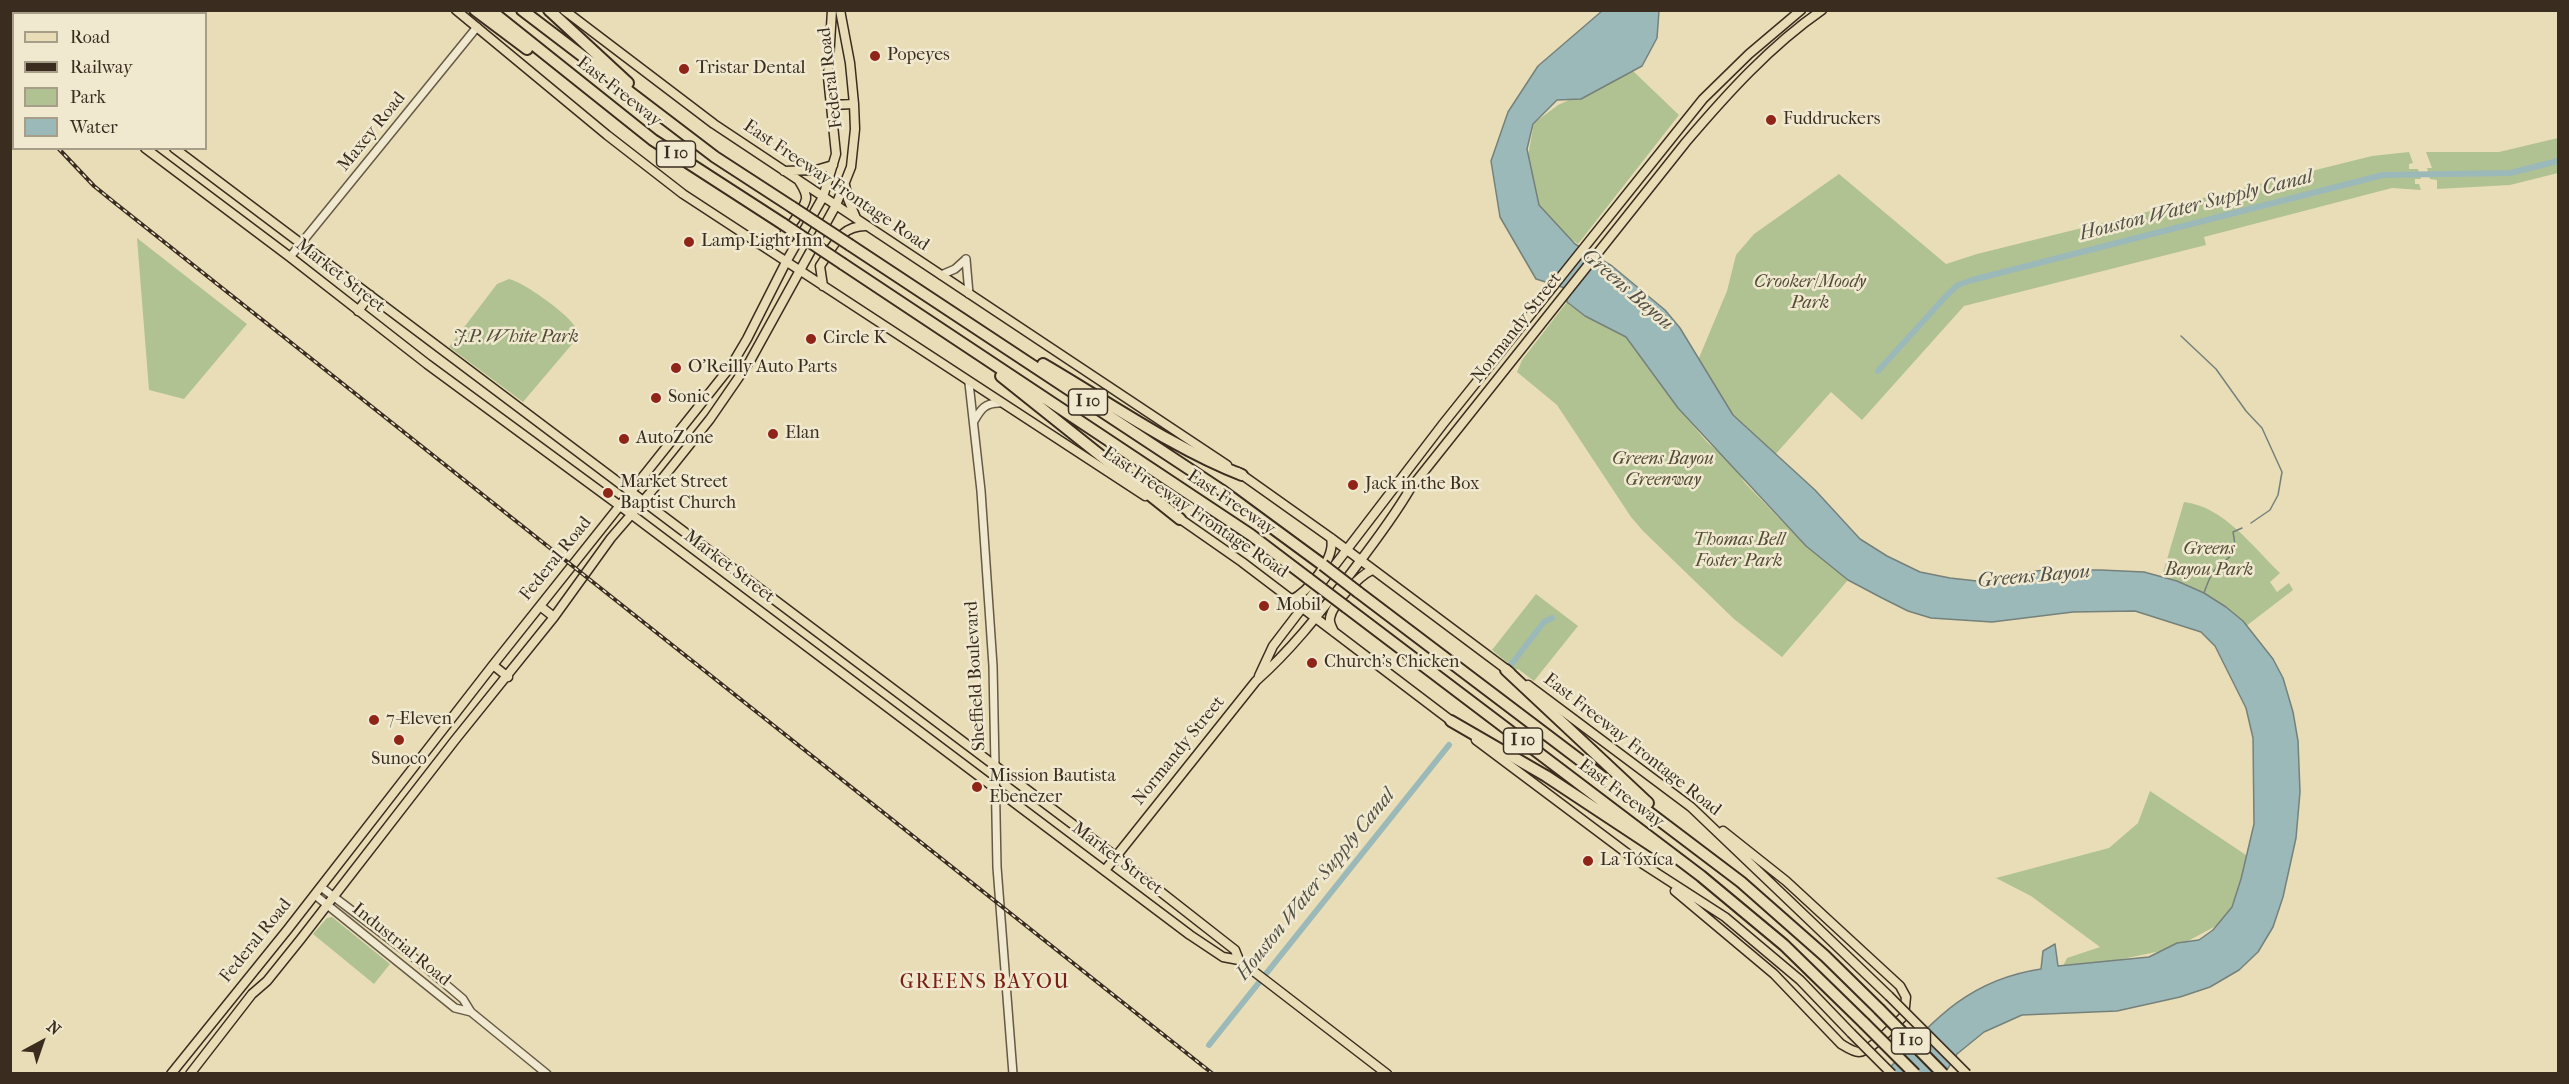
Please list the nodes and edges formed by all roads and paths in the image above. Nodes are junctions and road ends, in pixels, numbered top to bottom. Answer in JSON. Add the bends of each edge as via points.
{"nodes":[{"id":1,"x":456,"y":10,"type":"edge"},
{"id":2,"x":475,"y":10,"type":"edge"},
{"id":3,"x":490,"y":10,"type":"edge"},
{"id":4,"x":522,"y":10,"type":"edge"},
{"id":5,"x":549,"y":10,"type":"edge"},
{"id":6,"x":564,"y":10,"type":"edge"},
{"id":7,"x":832,"y":10,"type":"edge"},
{"id":8,"x":840,"y":10,"type":"edge"},
{"id":9,"x":1801,"y":10,"type":"edge"},
{"id":10,"x":1822,"y":10,"type":"edge"},
{"id":11,"x":477,"y":27,"type":"junction"},
{"id":12,"x":845,"y":40,"type":"junction"},
{"id":13,"x":830,"y":41,"type":"junction"},
{"id":14,"x":573,"y":78,"type":"junction"},
{"id":15,"x":854,"y":104,"type":"junction"},
{"id":16,"x":831,"y":105,"type":"junction"},
{"id":17,"x":703,"y":148,"type":"junction"},
{"id":18,"x":148,"y":150,"type":"edge"},
{"id":19,"x":177,"y":150,"type":"edge"},
{"id":20,"x":836,"y":154,"type":"junction"},
{"id":21,"x":833,"y":165,"type":"junction"},
{"id":22,"x":851,"y":167,"type":"junction"},
{"id":23,"x":784,"y":171,"type":"junction"},
{"id":24,"x":798,"y":179,"type":"junction"},
{"id":25,"x":845,"y":185,"type":"junction"},
{"id":26,"x":238,"y":197,"type":"junction"},
{"id":27,"x":823,"y":197,"type":"junction"},
{"id":28,"x":836,"y":205,"type":"junction"},
{"id":29,"x":228,"y":210,"type":"junction"},
{"id":30,"x":856,"y":219,"type":"junction"},
{"id":31,"x":867,"y":226,"type":"junction"},
{"id":32,"x":301,"y":244,"type":"junction"},
{"id":33,"x":759,"y":244,"type":"junction"},
{"id":34,"x":290,"y":257,"type":"junction"},
{"id":35,"x":786,"y":262,"type":"junction"},
{"id":36,"x":798,"y":270,"type":"junction"},
{"id":37,"x":941,"y":275,"type":"junction"},
{"id":38,"x":823,"y":286,"type":"junction"},
{"id":39,"x":969,"y":294,"type":"junction"},
{"id":40,"x":370,"y":296,"type":"junction"},
{"id":41,"x":932,"y":298,"type":"junction"},
{"id":42,"x":358,"y":311,"type":"junction"},
{"id":43,"x":950,"y":334,"type":"junction"},
{"id":44,"x":969,"y":383,"type":"junction"},
{"id":45,"x":999,"y":403,"type":"junction"},
{"id":46,"x":974,"y":421,"type":"junction"},
{"id":47,"x":1242,"y":475,"type":"junction"},
{"id":48,"x":632,"y":492,"type":"junction"},
{"id":49,"x":642,"y":501,"type":"junction"},
{"id":50,"x":620,"y":505,"type":"junction"},
{"id":51,"x":631,"y":514,"type":"junction"},
{"id":52,"x":1180,"y":519,"type":"junction"},
{"id":53,"x":1331,"y":538,"type":"junction"},
{"id":54,"x":1348,"y":550,"type":"junction"},
{"id":55,"x":1360,"y":561,"type":"junction"},
{"id":56,"x":1372,"y":570,"type":"junction"},
{"id":57,"x":1291,"y":600,"type":"junction"},
{"id":58,"x":540,"y":606,"type":"junction"},
{"id":59,"x":1302,"y":608,"type":"junction"},
{"id":60,"x":554,"y":618,"type":"junction"},
{"id":61,"x":1316,"y":619,"type":"junction"},
{"id":62,"x":1334,"y":632,"type":"junction"},
{"id":63,"x":493,"y":665,"type":"junction"},
{"id":64,"x":1506,"y":670,"type":"junction"},
{"id":65,"x":508,"y":677,"type":"junction"},
{"id":66,"x":1256,"y":681,"type":"junction"},
{"id":67,"x":1451,"y":720,"type":"junction"},
{"id":68,"x":996,"y":768,"type":"junction"},
{"id":69,"x":996,"y":788,"type":"junction"},
{"id":70,"x":1691,"y":807,"type":"junction"},
{"id":71,"x":1678,"y":833,"type":"junction"},
{"id":72,"x":1115,"y":856,"type":"junction"},
{"id":73,"x":1632,"y":857,"type":"junction"},
{"id":74,"x":1106,"y":869,"type":"junction"},
{"id":75,"x":1701,"y":876,"type":"junction"},
{"id":76,"x":321,"y":887,"type":"junction"},
{"id":77,"x":315,"y":895,"type":"junction"},
{"id":78,"x":335,"y":896,"type":"junction"},
{"id":79,"x":327,"y":906,"type":"junction"},
{"id":80,"x":417,"y":960,"type":"junction"},
{"id":81,"x":1239,"y":960,"type":"junction"},
{"id":82,"x":408,"y":970,"type":"junction"},
{"id":83,"x":236,"y":992,"type":"junction"},
{"id":84,"x":247,"y":1001,"type":"junction"},
{"id":85,"x":471,"y":1012,"type":"junction"},
{"id":86,"x":171,"y":1074,"type":"edge"},
{"id":87,"x":190,"y":1074,"type":"edge"},
{"id":88,"x":547,"y":1074,"type":"edge"},
{"id":89,"x":1012,"y":1074,"type":"edge"},
{"id":90,"x":1387,"y":1074,"type":"edge"},
{"id":91,"x":1892,"y":1074,"type":"edge"},
{"id":92,"x":1915,"y":1074,"type":"edge"},
{"id":93,"x":1943,"y":1074,"type":"edge"},
{"id":94,"x":1967,"y":1074,"type":"edge"}],
"edges":[{"from":1,"to":11,"type":"main road","name":"East Freeway Frontage Road"},
{"from":2,"to":14,"type":"highway","via":[[520,45]]},
{"from":3,"to":14,"type":"highway","name":"East Freeway","number":"I 10"},
{"from":4,"to":17,"type":"highway","name":"East Freeway","number":"I 10"},
{"from":5,"to":17,"type":"highway"},
{"from":6,"to":23,"type":"main road","name":"East Freeway Frontage Road"},
{"from":7,"to":13,"type":"main road","name":"Federal Road"},
{"from":8,"to":12,"type":"main road","name":"Federal Road"},
{"from":9,"to":54,"type":"main road","name":"Normandy Street","via":[[1703,99],[1443,424]]},
{"from":10,"to":55,"type":"main road","name":"Normandy Street","via":[[1760,62],[1714,108],[1410,489]]},
{"from":11,"to":32,"type":"street","name":"Maxey Road"},
{"from":11,"to":33,"type":"main road","name":"East Freeway Frontage Road","via":[[683,194]]},
{"from":12,"to":13,"type":"main road"},
{"from":12,"to":15,"type":"main road","name":"Federal Road"},
{"from":13,"to":16,"type":"main road","name":"Federal Road"},
{"from":14,"to":43,"type":"highway","name":"East Freeway","number":"I 10","bridge":true,"via":[[653,140]]},
{"from":15,"to":16,"type":"main road"},
{"from":15,"to":22,"type":"main road","name":"Federal Road"},
{"from":16,"to":20,"type":"main road","name":"Federal Road"},
{"from":17,"to":41,"type":"highway","name":"East Freeway","number":"I 10","bridge":true},
{"from":18,"to":29,"type":"main road","name":"Market Street"},
{"from":19,"to":26,"type":"main road","name":"Market Street"},
{"from":20,"to":21,"type":"main road","name":"Federal Road"},
{"from":20,"to":22,"type":"main road"},
{"from":21,"to":23,"type":"main road"},
{"from":21,"to":27,"type":"main road","name":"Federal Road"},
{"from":22,"to":25,"type":"main road","name":"Federal Road"},
{"from":23,"to":24,"type":"main road","name":"East Freeway Frontage Road"},
{"from":24,"to":27,"type":"main road","name":"East Freeway Frontage Road"},
{"from":24,"to":33,"type":"main road","via":[[805,192],[804,203],[780,240]]},
{"from":25,"to":28,"type":"main road","name":"Federal Road"},
{"from":25,"to":30,"type":"main road"},
{"from":26,"to":29,"type":"main road"},
{"from":26,"to":32,"type":"main road","name":"Market Street"},
{"from":27,"to":28,"type":"main road","name":"East Freeway Frontage Road"},
{"from":27,"to":35,"type":"main road","name":"Federal Road"},
{"from":28,"to":30,"type":"main road","name":"East Freeway Frontage Road"},
{"from":28,"to":36,"type":"main road","name":"Federal Road"},
{"from":29,"to":34,"type":"main road","name":"Market Street"},
{"from":30,"to":31,"type":"main road","name":"East Freeway Frontage Road"},
{"from":31,"to":37,"type":"main road","name":"East Freeway Frontage Road"},
{"from":31,"to":38,"type":"main road","via":[[854,225],[843,232],[820,266]]},
{"from":32,"to":34,"type":"street","name":"Maxey Road"},
{"from":32,"to":40,"type":"main road","name":"Market Street"},
{"from":33,"to":35,"type":"main road","name":"East Freeway Frontage Road"},
{"from":34,"to":42,"type":"main road","name":"Market Street"},
{"from":35,"to":36,"type":"main road","name":"East Freeway Frontage Road"},
{"from":35,"to":48,"type":"main road","name":"Federal Road","via":[[731,366]]},
{"from":36,"to":38,"type":"main road","name":"East Freeway Frontage Road"},
{"from":36,"to":49,"type":"main road","name":"Federal Road","via":[[733,387]]},
{"from":37,"to":39,"type":"main road","name":"East Freeway Frontage Road"},
{"from":37,"to":39,"type":"street","via":[[966,259]]},
{"from":38,"to":44,"type":"main road","name":"East Freeway Frontage Road"},
{"from":39,"to":47,"type":"main road","name":"East Freeway Frontage Road"},
{"from":40,"to":42,"type":"main road"},
{"from":40,"to":48,"type":"main road","name":"Market Street"},
{"from":41,"to":47,"type":"highway","via":[[1170,439]]},
{"from":41,"to":71,"type":"highway","name":"East Freeway","number":"I 10","bridge":true,"via":[[1221,490]]},
{"from":42,"to":50,"type":"main road","name":"Market Street"},
{"from":43,"to":52,"type":"highway"},
{"from":43,"to":75,"type":"highway","name":"East Freeway","number":"I 10","bridge":true,"via":[[1251,535]]},
{"from":44,"to":45,"type":"main road","name":"East Freeway Frontage Road"},
{"from":44,"to":46,"type":"street","name":"Sheffield Boulevard"},
{"from":45,"to":46,"type":"street","via":[[982,407]]},
{"from":45,"to":52,"type":"main road","name":"East Freeway Frontage Road"},
{"from":46,"to":68,"type":"street","name":"Sheffield Boulevard","via":[[993,666]]},
{"from":47,"to":53,"type":"main road","name":"East Freeway Frontage Road"},
{"from":48,"to":49,"type":"main road","name":"Market Street"},
{"from":48,"to":50,"type":"main road","name":"Federal Road"},
{"from":49,"to":51,"type":"main road","name":"Federal Road"},
{"from":49,"to":68,"type":"main road","name":"Market Street"},
{"from":50,"to":51,"type":"main road","name":"Market Street"},
{"from":50,"to":58,"type":"main road","name":"Federal Road"},
{"from":51,"to":60,"type":"main road","name":"Federal Road"},
{"from":51,"to":69,"type":"main road","name":"Market Street"},
{"from":52,"to":57,"type":"main road","name":"East Freeway Frontage Road"},
{"from":53,"to":54,"type":"main road","name":"East Freeway Frontage Road"},
{"from":53,"to":57,"type":"main road","via":[[1330,557],[1305,591]]},
{"from":54,"to":55,"type":"main road","name":"East Freeway Frontage Road"},
{"from":54,"to":59,"type":"main road","name":"Normandy Street"},
{"from":55,"to":56,"type":"main road","name":"East Freeway Frontage Road"},
{"from":55,"to":61,"type":"main road","name":"Normandy Street"},
{"from":56,"to":62,"type":"main road","via":[[1356,580],[1332,612],[1330,623]]},
{"from":56,"to":64,"type":"main road","name":"East Freeway Frontage Road"},
{"from":57,"to":59,"type":"main road","name":"East Freeway Frontage Road"},
{"from":58,"to":60,"type":"main road"},
{"from":58,"to":63,"type":"main road","name":"Federal Road"},
{"from":59,"to":61,"type":"main road","name":"East Freeway Frontage Road"},
{"from":59,"to":66,"type":"main road","name":"Normandy Street","via":[[1273,646]]},
{"from":60,"to":65,"type":"main road","name":"Federal Road"},
{"from":61,"to":62,"type":"main road","name":"East Freeway Frontage Road"},
{"from":61,"to":66,"type":"main road","name":"Normandy Street"},
{"from":62,"to":67,"type":"main road","name":"East Freeway Frontage Road"},
{"from":63,"to":65,"type":"main road"},
{"from":63,"to":76,"type":"main road","name":"Federal Road"},
{"from":64,"to":70,"type":"main road","name":"East Freeway Frontage Road"},
{"from":64,"to":71,"type":"highway"},
{"from":65,"to":78,"type":"main road","name":"Federal Road"},
{"from":66,"to":72,"type":"main road","name":"Normandy Street"},
{"from":67,"to":73,"type":"main road","name":"East Freeway Frontage Road"},
{"from":67,"to":75,"type":"highway"},
{"from":68,"to":69,"type":"street","name":"Sheffield Boulevard"},
{"from":68,"to":72,"type":"main road","name":"Market Street"},
{"from":69,"to":74,"type":"main road","name":"Market Street"},
{"from":69,"to":89,"type":"street","name":"Sheffield Boulevard","via":[[997,867]]},
{"from":70,"to":73,"type":"main road","via":[[1758,857],[1900,986],[1906,997],[1904,1017],[1867,1050],[1857,1052],[1841,1044],[1744,947]]},
{"from":70,"to":94,"type":"main road","name":"East Freeway Frontage Road","bridge":true},
{"from":71,"to":93,"type":"highway","name":"East Freeway","number":"I 10","bridge":true,"via":[[1782,917]]},
{"from":72,"to":74,"type":"main road","name":"Normandy Street"},
{"from":72,"to":81,"type":"main road","name":"Market Street","via":[[1235,950]]},
{"from":73,"to":91,"type":"main road","name":"East Freeway Frontage Road","bridge":true,"via":[[1725,917],[1800,980]]},
{"from":74,"to":81,"type":"main road","name":"Market Street","via":[[1190,935],[1223,957]]},
{"from":75,"to":92,"type":"highway","name":"East Freeway","number":"I 10","bridge":true,"via":[[1791,952]]},
{"from":76,"to":77,"type":"main road","name":"Federal Road"},
{"from":76,"to":78,"type":"street","name":"Industrial Road"},
{"from":77,"to":79,"type":"street","name":"Industrial Road"},
{"from":77,"to":83,"type":"main road","name":"Federal Road"},
{"from":78,"to":79,"type":"main road","name":"Federal Road"},
{"from":78,"to":80,"type":"street","name":"Industrial Road"},
{"from":79,"to":82,"type":"street","name":"Industrial Road"},
{"from":79,"to":84,"type":"main road","name":"Federal Road"},
{"from":80,"to":82,"type":"street"},
{"from":80,"to":85,"type":"street","name":"Industrial Road","via":[[463,999]]},
{"from":81,"to":90,"type":"main road","name":"Market Street"},
{"from":82,"to":85,"type":"street","name":"Industrial Road","via":[[455,1008]]},
{"from":83,"to":84,"type":"main road"},
{"from":83,"to":86,"type":"main road","name":"Federal Road"},
{"from":84,"to":87,"type":"main road","name":"Federal Road"},
{"from":85,"to":88,"type":"street","name":"Industrial Road"}]}
